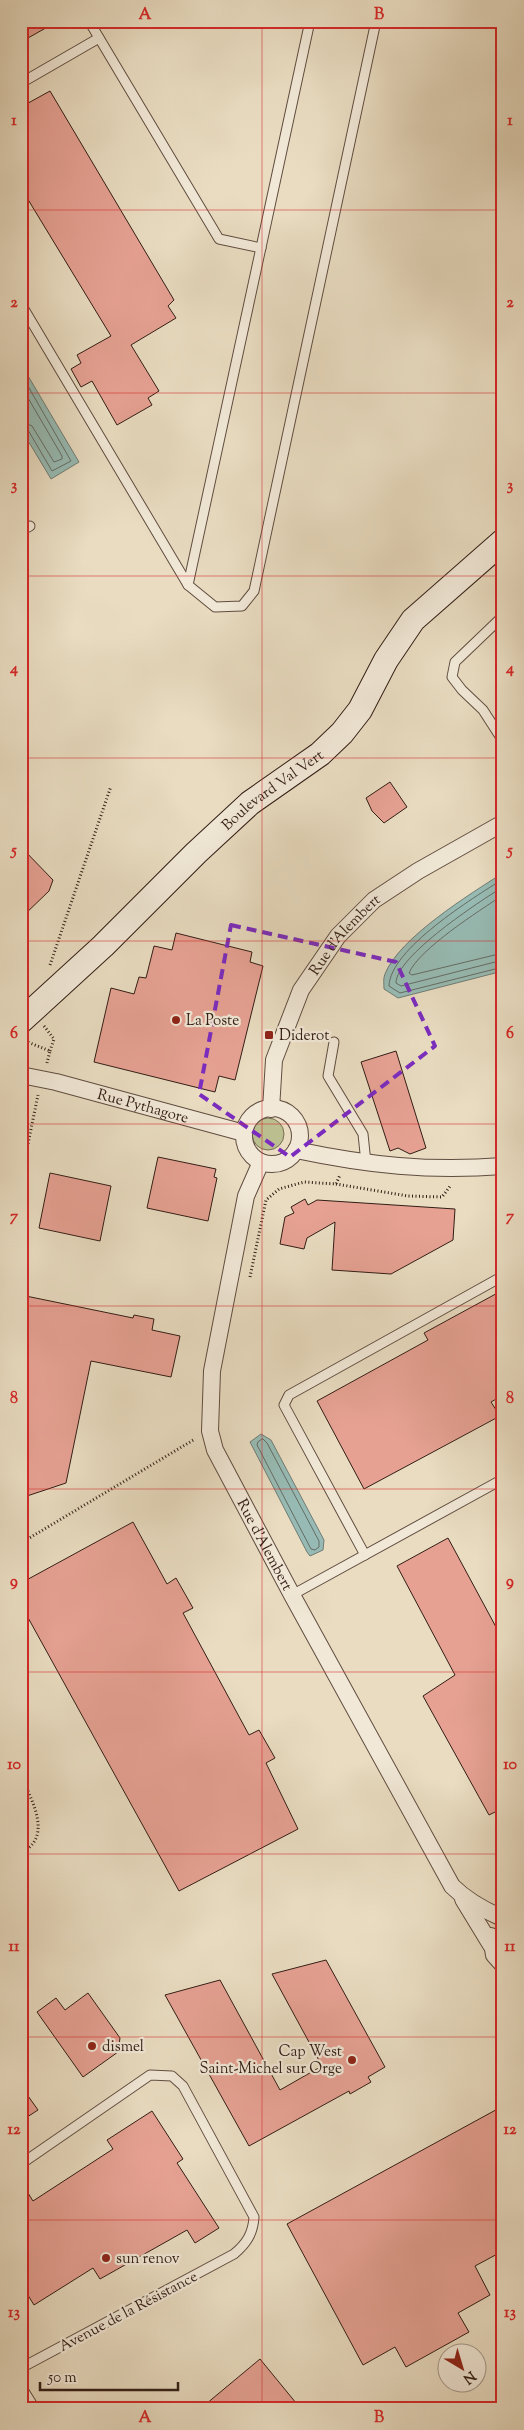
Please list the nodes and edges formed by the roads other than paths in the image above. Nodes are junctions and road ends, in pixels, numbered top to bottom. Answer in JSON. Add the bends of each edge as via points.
{"nodes":[{"id":1,"x":89,"y":21,"type":"edge"},
{"id":2,"x":310,"y":21,"type":"edge"},
{"id":3,"x":376,"y":21,"type":"edge"},
{"id":4,"x":99,"y":38,"type":"junction"},
{"id":5,"x":21,"y":83,"type":"edge"},
{"id":6,"x":261,"y":248,"type":"junction"},
{"id":7,"x":21,"y":304,"type":"edge"},
{"id":8,"x":30,"y":526,"type":"dead end"},
{"id":9,"x":21,"y":531,"type":"edge"},
{"id":10,"x":503,"y":541,"type":"edge"},
{"id":11,"x":188,"y":585,"type":"junction"},
{"id":12,"x":503,"y":616,"type":"edge"},
{"id":13,"x":503,"y":741,"type":"edge"},
{"id":14,"x":503,"y":823,"type":"edge"},
{"id":15,"x":21,"y":1021,"type":"edge"},
{"id":16,"x":334,"y":1042,"type":"dead end"},
{"id":17,"x":21,"y":1074,"type":"edge"},
{"id":18,"x":271,"y":1109,"type":"junction"},
{"id":19,"x":244,"y":1133,"type":"junction"},
{"id":20,"x":296,"y":1150,"type":"junction"},
{"id":21,"x":261,"y":1162,"type":"junction"},
{"id":22,"x":366,"y":1163,"type":"junction"},
{"id":23,"x":503,"y":1166,"type":"edge"},
{"id":24,"x":503,"y":1276,"type":"edge"},
{"id":25,"x":503,"y":1479,"type":"edge"},
{"id":26,"x":365,"y":1555,"type":"junction"},
{"id":27,"x":292,"y":1595,"type":"junction"},
{"id":28,"x":461,"y":1895,"type":"junction"},
{"id":29,"x":501,"y":1916,"type":"edge"},
{"id":30,"x":491,"y":1946,"type":"junction"},
{"id":31,"x":503,"y":1965,"type":"edge"},
{"id":32,"x":21,"y":2164,"type":"edge"},
{"id":33,"x":21,"y":2368,"type":"edge"},
{"id":34,"x":21,"y":2393,"type":"edge"},
{"id":35,"x":31,"y":2409,"type":"edge"}],
"edges":[{"from":1,"to":4,"type":"lane"},
{"from":2,"to":6,"type":"lane"},
{"from":3,"to":11,"type":"lane","via":[[254,591],[242,606],[215,607]]},
{"from":4,"to":5,"type":"lane"},
{"from":4,"to":6,"type":"lane","via":[[219,239]]},
{"from":6,"to":11,"type":"lane"},
{"from":7,"to":11,"type":"lane"},
{"from":8,"to":9,"type":"lane"},
{"from":10,"to":15,"type":"street","name":"Boulevard Val Vert","via":[[413,620],[386,660],[360,710],[342,733],[320,754],[250,803]]},
{"from":12,"to":13,"type":"lane","via":[[455,662],[452,678],[483,710]]},
{"from":14,"to":18,"type":"street","name":"Rue d'Alembert","via":[[418,870],[374,900],[338,936],[301,990],[274,1060]]},
{"from":16,"to":22,"type":"lane","via":[[328,1076],[363,1134]]},
{"from":17,"to":19,"type":"street","name":"Rue Pythagore"},
{"from":18,"to":19,"type":"street","via":[[250,1118]]},
{"from":18,"to":20,"type":"street","via":[[281,1110],[295,1121],[300,1138]]},
{"from":19,"to":21,"type":"street","via":[[248,1151]]},
{"from":20,"to":21,"type":"street","via":[[287,1160]]},
{"from":20,"to":22,"type":"street"},
{"from":21,"to":27,"type":"street","name":"Rue d'Alembert","via":[[246,1196],[212,1371],[210,1431],[215,1450]]},
{"from":22,"to":23,"type":"street","via":[[424,1169]]},
{"from":24,"to":26,"type":"lane","via":[[289,1395],[284,1405]]},
{"from":25,"to":26,"type":"lane"},
{"from":26,"to":27,"type":"lane"},
{"from":27,"to":28,"type":"street","name":"Rue d'Alembert","via":[[452,1886]]},
{"from":28,"to":29,"type":"street","name":"Rue d'Alembert"},
{"from":28,"to":30,"type":"street","name":"Rue d'Alembert"},
{"from":29,"to":30,"type":"street","name":"Rue d'Alembert","via":[[494,1925]]},
{"from":30,"to":31,"type":"street","name":"Rue d'Alembert"},
{"from":32,"to":33,"type":"lane","name":"Avenue de la Résistance","via":[[150,2075],[172,2076],[183,2086],[254,2217],[245,2245],[234,2254]]},
{"from":34,"to":35,"type":"street"}]}
